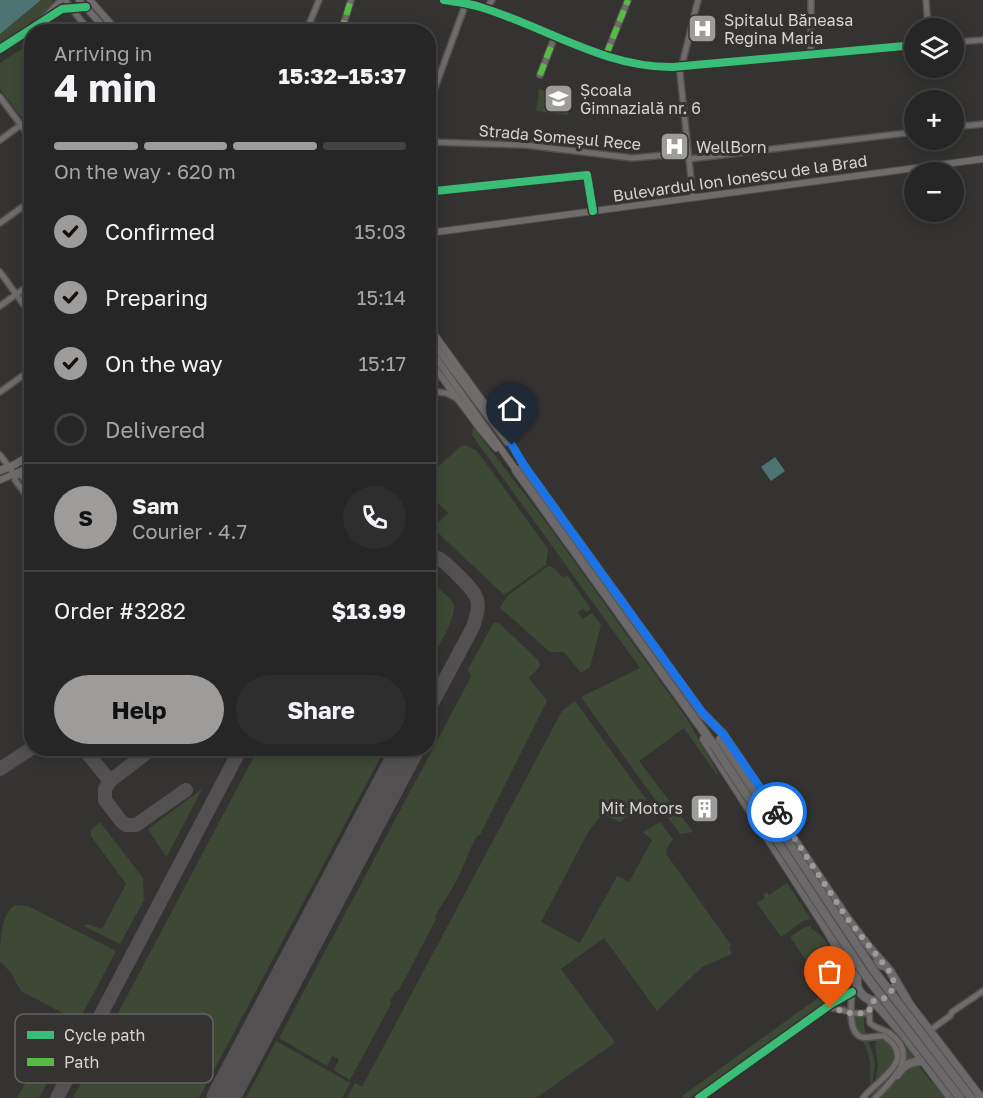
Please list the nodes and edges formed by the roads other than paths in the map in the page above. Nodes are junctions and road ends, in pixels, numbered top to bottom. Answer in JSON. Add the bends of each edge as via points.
{"nodes":[{"id":1,"x":63,"y":0,"type":"edge"},
{"id":2,"x":79,"y":0,"type":"edge"},
{"id":3,"x":90,"y":0,"type":"edge"},
{"id":4,"x":319,"y":0,"type":"edge"},
{"id":5,"x":351,"y":0,"type":"edge"},
{"id":6,"x":444,"y":0,"type":"edge"},
{"id":7,"x":492,"y":0,"type":"edge"},
{"id":8,"x":628,"y":0,"type":"edge"},
{"id":9,"x":698,"y":0,"type":"edge"},
{"id":10,"x":812,"y":0,"type":"edge"},
{"id":11,"x":926,"y":0,"type":"edge"},
{"id":12,"x":95,"y":3,"type":"edge"},
{"id":13,"x":466,"y":3,"type":"junction"},
{"id":14,"x":69,"y":7,"type":"junction"},
{"id":15,"x":86,"y":7,"type":"junction"},
{"id":16,"x":486,"y":9,"type":"junction"},
{"id":17,"x":927,"y":18,"type":"edge"},
{"id":18,"x":39,"y":23,"type":"joint"},
{"id":19,"x":83,"y":24,"type":"edge"},
{"id":20,"x":101,"y":24,"type":"edge"},
{"id":21,"x":112,"y":24,"type":"edge"},
{"id":22,"x":309,"y":24,"type":"edge"},
{"id":23,"x":344,"y":24,"type":"edge"},
{"id":24,"x":24,"y":33,"type":"edge"},
{"id":25,"x":555,"y":36,"type":"junction"},
{"id":26,"x":983,"y":39,"type":"edge"},
{"id":27,"x":964,"y":41,"type":"edge"},
{"id":28,"x":904,"y":46,"type":"edge"},
{"id":29,"x":0,"y":49,"type":"edge"},
{"id":30,"x":811,"y":54,"type":"junction"},
{"id":31,"x":606,"y":55,"type":"junction"},
{"id":32,"x":680,"y":66,"type":"junction"},
{"id":33,"x":540,"y":75,"type":"dead end"},
{"id":34,"x":436,"y":85,"type":"edge"},
{"id":35,"x":0,"y":97,"type":"edge"},
{"id":36,"x":24,"y":123,"type":"edge"},
{"id":37,"x":983,"y":124,"type":"edge"},
{"id":38,"x":21,"y":125,"type":"junction"},
{"id":39,"x":964,"y":126,"type":"edge"},
{"id":40,"x":24,"y":129,"type":"edge"},
{"id":41,"x":904,"y":133,"type":"edge"},
{"id":42,"x":0,"y":140,"type":"edge"},
{"id":43,"x":436,"y":142,"type":"edge"},
{"id":44,"x":688,"y":156,"type":"junction"},
{"id":45,"x":983,"y":159,"type":"edge"},
{"id":46,"x":436,"y":192,"type":"edge"},
{"id":47,"x":693,"y":198,"type":"junction"},
{"id":48,"x":24,"y":206,"type":"edge"},
{"id":49,"x":593,"y":211,"type":"junction"},
{"id":50,"x":0,"y":223,"type":"edge"},
{"id":51,"x":436,"y":232,"type":"edge"},
{"id":52,"x":0,"y":272,"type":"edge"},
{"id":53,"x":24,"y":288,"type":"edge"},
{"id":54,"x":16,"y":294,"type":"junction"},
{"id":55,"x":24,"y":305,"type":"edge"},
{"id":56,"x":0,"y":306,"type":"edge"},
{"id":57,"x":436,"y":337,"type":"edge"},
{"id":58,"x":436,"y":347,"type":"edge"},
{"id":59,"x":436,"y":358,"type":"edge"},
{"id":60,"x":436,"y":370,"type":"edge"},
{"id":61,"x":24,"y":375,"type":"edge"},
{"id":62,"x":0,"y":392,"type":"edge"},
{"id":63,"x":436,"y":392,"type":"edge"},
{"id":64,"x":457,"y":398,"type":"junction"},
{"id":65,"x":0,"y":455,"type":"edge"},
{"id":66,"x":24,"y":458,"type":"edge"},
{"id":67,"x":524,"y":465,"type":"junction"},
{"id":68,"x":9,"y":466,"type":"junction"},
{"id":69,"x":0,"y":470,"type":"edge"},
{"id":70,"x":24,"y":470,"type":"edge"},
{"id":71,"x":516,"y":470,"type":"junction"},
{"id":72,"x":15,"y":475,"type":"junction"},
{"id":73,"x":24,"y":479,"type":"edge"},
{"id":74,"x":0,"y":480,"type":"edge"},
{"id":75,"x":24,"y":492,"type":"edge"},
{"id":76,"x":702,"y":712,"type":"junction"},
{"id":77,"x":694,"y":718,"type":"junction"},
{"id":78,"x":886,"y":967,"type":"junction"},
{"id":79,"x":894,"y":980,"type":"junction"},
{"id":80,"x":857,"y":983,"type":"junction"},
{"id":81,"x":983,"y":991,"type":"edge"},
{"id":82,"x":852,"y":992,"type":"junction"},
{"id":83,"x":873,"y":1005,"type":"junction"},
{"id":84,"x":826,"y":1008,"type":"junction"},
{"id":85,"x":850,"y":1014,"type":"junction"},
{"id":86,"x":929,"y":1031,"type":"junction"},
{"id":87,"x":922,"y":1061,"type":"junction"},
{"id":88,"x":897,"y":1075,"type":"junction"},
{"id":89,"x":699,"y":1098,"type":"edge"},
{"id":90,"x":863,"y":1098,"type":"edge"},
{"id":91,"x":874,"y":1098,"type":"edge"},
{"id":92,"x":951,"y":1098,"type":"edge"},
{"id":93,"x":960,"y":1098,"type":"edge"},
{"id":94,"x":971,"y":1098,"type":"edge"},
{"id":95,"x":981,"y":1098,"type":"edge"}],
"edges":[{"from":1,"to":14,"type":"street"},
{"from":1,"to":18,"type":"street"},
{"from":2,"to":15,"type":"main road"},
{"from":3,"to":12,"type":"main road"},
{"from":4,"to":22,"type":"street"},
{"from":5,"to":23,"type":"street"},
{"from":6,"to":13,"type":"street"},
{"from":7,"to":16,"type":"street"},
{"from":8,"to":31,"type":"street"},
{"from":9,"to":32,"type":"street"},
{"from":10,"to":30,"type":"street"},
{"from":11,"to":17,"type":"street"},
{"from":12,"to":21,"type":"main road"},
{"from":13,"to":16,"type":"street"},
{"from":13,"to":34,"type":"street"},
{"from":14,"to":15,"type":"street"},
{"from":14,"to":18,"type":"street"},
{"from":14,"to":19,"type":"street"},
{"from":15,"to":20,"type":"main road"},
{"from":16,"to":25,"type":"street"},
{"from":24,"to":29,"type":"street"},
{"from":25,"to":31,"type":"street"},
{"from":25,"to":33,"type":"street"},
{"from":26,"to":27,"type":"street"},
{"from":28,"to":30,"type":"street"},
{"from":30,"to":32,"type":"street"},
{"from":31,"to":32,"type":"street","via":[[648,66]]},
{"from":32,"to":44,"type":"street"},
{"from":35,"to":38,"type":"street"},
{"from":36,"to":38,"type":"street"},
{"from":37,"to":39,"type":"street"},
{"from":38,"to":40,"type":"street"},
{"from":38,"to":42,"type":"street"},
{"from":41,"to":44,"type":"street","name":"Strada Someșul Rece"},
{"from":43,"to":44,"type":"street","name":"Strada Someșul Rece","via":[[525,146],[639,159]]},
{"from":44,"to":47,"type":"street"},
{"from":45,"to":47,"type":"main road","name":"Bulevardul Ion Ionescu de la Brad"},
{"from":46,"to":49,"type":"street","via":[[587,175]]},
{"from":47,"to":49,"type":"main road","name":"Bulevardul Ion Ionescu de la Brad"},
{"from":48,"to":50,"type":"street"},
{"from":49,"to":51,"type":"main road","name":"Bulevardul Ion Ionescu de la Brad"},
{"from":52,"to":54,"type":"street"},
{"from":53,"to":54,"type":"street"},
{"from":54,"to":55,"type":"street"},
{"from":54,"to":56,"type":"street"},
{"from":57,"to":67,"type":"main road","via":[[501,426]]},
{"from":58,"to":67,"type":"main road"},
{"from":59,"to":71,"type":"main road"},
{"from":60,"to":64,"type":"main road"},
{"from":61,"to":62,"type":"street"},
{"from":63,"to":64,"type":"street"},
{"from":64,"to":71,"type":"main road"},
{"from":65,"to":68,"type":"street"},
{"from":66,"to":68,"type":"main road"},
{"from":67,"to":76,"type":"highway"},
{"from":68,"to":69,"type":"main road"},
{"from":68,"to":72,"type":"street"},
{"from":70,"to":72,"type":"main road"},
{"from":71,"to":77,"type":"highway"},
{"from":72,"to":73,"type":"street"},
{"from":72,"to":74,"type":"main road"},
{"from":72,"to":75,"type":"street"},
{"from":76,"to":78,"type":"highway","via":[[723,734],[847,918]]},
{"from":76,"to":94,"type":"highway","bridge":true,"via":[[874,971]]},
{"from":77,"to":80,"type":"highway","via":[[707,745],[824,925]]},
{"from":77,"to":93,"type":"highway","bridge":true,"via":[[866,976]]},
{"from":78,"to":79,"type":"highway"},
{"from":78,"to":80,"type":"highway","via":[[867,966]]},
{"from":79,"to":83,"type":"highway","via":[[889,995]]},
{"from":79,"to":86,"type":"highway"},
{"from":80,"to":82,"type":"street"},
{"from":80,"to":83,"type":"highway","via":[[862,995]]},
{"from":81,"to":86,"type":"street"},
{"from":82,"to":84,"type":"street"},
{"from":82,"to":85,"type":"street"},
{"from":83,"to":85,"type":"street"},
{"from":83,"to":87,"type":"highway","via":[[898,1029]]},
{"from":83,"to":88,"type":"street","via":[[870,1023],[889,1033],[900,1046],[902,1060]]},
{"from":84,"to":85,"type":"street"},
{"from":84,"to":89,"type":"street"},
{"from":85,"to":90,"type":"street","via":[[859,1036],[884,1036],[896,1053],[890,1074]]},
{"from":86,"to":95,"type":"highway"},
{"from":87,"to":88,"type":"highway","via":[[910,1062]]},
{"from":87,"to":92,"type":"highway"},
{"from":88,"to":91,"type":"street"}]}
